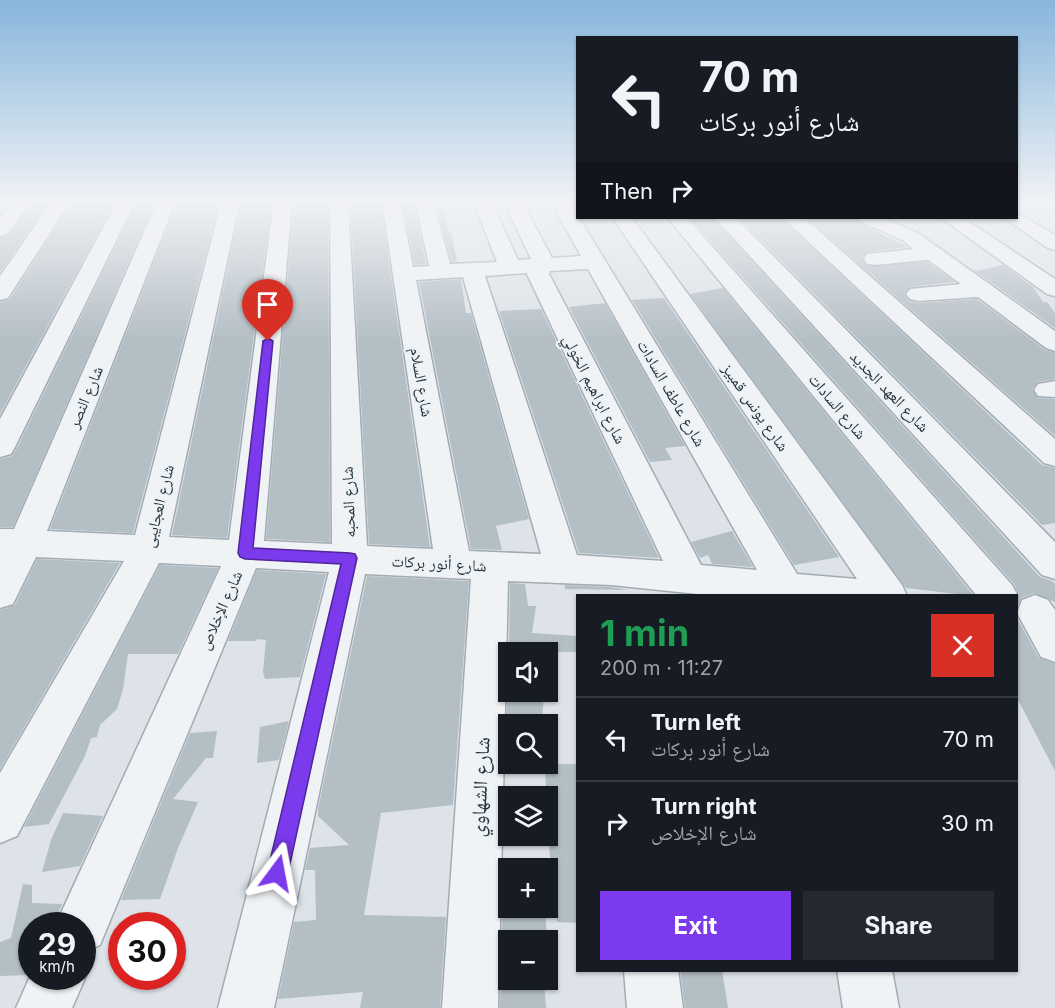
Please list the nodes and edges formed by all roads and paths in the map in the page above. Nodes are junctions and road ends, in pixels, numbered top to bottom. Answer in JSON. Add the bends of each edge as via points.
{"nodes":[{"id":1,"x":31,"y":247,"type":"edge"},
{"id":2,"x":103,"y":247,"type":"edge"},
{"id":3,"x":146,"y":247,"type":"edge"},
{"id":4,"x":220,"y":247,"type":"edge"},
{"id":5,"x":278,"y":247,"type":"edge"},
{"id":6,"x":340,"y":247,"type":"edge"},
{"id":7,"x":399,"y":247,"type":"edge"},
{"id":8,"x":435,"y":247,"type":"edge"},
{"id":9,"x":501,"y":247,"type":"edge"},
{"id":10,"x":536,"y":247,"type":"edge"},
{"id":11,"x":587,"y":247,"type":"edge"},
{"id":12,"x":643,"y":247,"type":"edge"},
{"id":13,"x":702,"y":247,"type":"edge"},
{"id":14,"x":753,"y":247,"type":"edge"},
{"id":15,"x":825,"y":247,"type":"edge"},
{"id":16,"x":923,"y":247,"type":"edge"},
{"id":17,"x":994,"y":247,"type":"edge"},
{"id":18,"x":932,"y":253,"type":"junction"},
{"id":19,"x":875,"y":259,"type":"dead end"},
{"id":20,"x":596,"y":262,"type":"junction"},
{"id":21,"x":540,"y":266,"type":"junction"},
{"id":22,"x":510,"y":268,"type":"junction"},
{"id":23,"x":472,"y":270,"type":"junction"},
{"id":24,"x":441,"y":272,"type":"junction"},
{"id":25,"x":404,"y":274,"type":"junction"},
{"id":26,"x":1055,"y":289,"type":"edge"},
{"id":27,"x":981,"y":290,"type":"junction"},
{"id":28,"x":0,"y":293,"type":"edge"},
{"id":29,"x":918,"y":294,"type":"dead end"},
{"id":30,"x":1055,"y":343,"type":"edge"},
{"id":31,"x":0,"y":447,"type":"edge"},
{"id":32,"x":1055,"y":456,"type":"edge"},
{"id":33,"x":12,"y":542,"type":"edge"},
{"id":34,"x":149,"y":549,"type":"junction"},
{"id":35,"x":245,"y":553,"type":"junction"},
{"id":36,"x":350,"y":558,"type":"junction"},
{"id":37,"x":472,"y":565,"type":"junction"},
{"id":38,"x":1055,"y":565,"type":"edge"},
{"id":39,"x":563,"y":567,"type":"junction"},
{"id":40,"x":689,"y":577,"type":"junction"},
{"id":41,"x":613,"y":583,"type":"edge"},
{"id":42,"x":786,"y":591,"type":"edge"},
{"id":43,"x":0,"y":593,"type":"edge"},
{"id":44,"x":841,"y":594,"type":"edge"},
{"id":45,"x":889,"y":594,"type":"edge"},
{"id":46,"x":997,"y":594,"type":"edge"},
{"id":47,"x":1036,"y":611,"type":"edge"},
{"id":48,"x":1055,"y":645,"type":"edge"},
{"id":49,"x":0,"y":819,"type":"edge"},
{"id":50,"x":87,"y":912,"type":"edge"},
{"id":51,"x":651,"y":972,"type":"edge"},
{"id":52,"x":864,"y":972,"type":"edge"},
{"id":53,"x":52,"y":990,"type":"edge"},
{"id":54,"x":44,"y":1008,"type":"edge"},
{"id":55,"x":246,"y":1008,"type":"edge"},
{"id":56,"x":470,"y":1008,"type":"edge"},
{"id":57,"x":655,"y":1008,"type":"edge"},
{"id":58,"x":871,"y":1008,"type":"edge"}],
"edges":[{"from":1,"to":28,"type":"street"},
{"from":2,"to":31,"type":"street"},
{"from":3,"to":33,"type":"street","name":"شارع النصر"},
{"from":4,"to":34,"type":"street","name":"شارع العجايبى"},
{"from":5,"to":35,"type":"street","name":"شارع الإخلاص"},
{"from":6,"to":36,"type":"street","name":"شارع المحبه"},
{"from":7,"to":25,"type":"street","name":"شارع السلام"},
{"from":8,"to":24,"type":"street"},
{"from":9,"to":22,"type":"street"},
{"from":10,"to":21,"type":"street","name":"شارع ابراهيم الخولي","via":[[542,259]]},
{"from":11,"to":20,"type":"street","name":"شارع عاطف السادات"},
{"from":12,"to":45,"type":"street","name":"شارع يونس قمبيز"},
{"from":13,"to":46,"type":"street","name":"شارع السادات"},
{"from":14,"to":38,"type":"street","name":"شارع العهد الجديد"},
{"from":15,"to":32,"type":"street"},
{"from":16,"to":18,"type":"street"},
{"from":17,"to":26,"type":"street"},
{"from":18,"to":19,"type":"street"},
{"from":18,"to":27,"type":"street"},
{"from":20,"to":21,"type":"street"},
{"from":20,"to":42,"type":"street","name":"شارع عاطف السادات"},
{"from":21,"to":22,"type":"street"},
{"from":21,"to":40,"type":"street","name":"شارع ابراهيم الخولي","via":[[538,274]]},
{"from":22,"to":23,"type":"street"},
{"from":23,"to":24,"type":"street"},
{"from":23,"to":39,"type":"street"},
{"from":24,"to":25,"type":"street"},
{"from":25,"to":37,"type":"street","name":"شارع السلام"},
{"from":27,"to":29,"type":"street"},
{"from":27,"to":30,"type":"street"},
{"from":33,"to":34,"type":"street","name":"شارع أنور بركات"},
{"from":33,"to":43,"type":"street","name":"شارع النصر"},
{"from":34,"to":35,"type":"street","name":"شارع أنور بركات"},
{"from":34,"to":49,"type":"street","name":"شارع العجايبى"},
{"from":35,"to":36,"type":"street","name":"شارع أنور بركات"},
{"from":35,"to":50,"type":"street","name":"شارع الإخلاص"},
{"from":36,"to":37,"type":"street","name":"شارع أنور بركات"},
{"from":36,"to":55,"type":"street","name":"شارع المحبه"},
{"from":37,"to":39,"type":"street","name":"شارع أنور بركات"},
{"from":37,"to":56,"type":"street","name":"شارع الشهاوي"},
{"from":39,"to":41,"type":"street","name":"شارع أنور بركات"},
{"from":40,"to":41,"type":"street","name":"شارع أنور بركات"},
{"from":40,"to":42,"type":"street","name":"شارع أنور بركات"},
{"from":42,"to":44,"type":"street","name":"شارع أنور بركات"},
{"from":47,"to":48,"type":"street"},
{"from":51,"to":57,"type":"street"},
{"from":52,"to":58,"type":"street"},
{"from":53,"to":54,"type":"street"}]}
